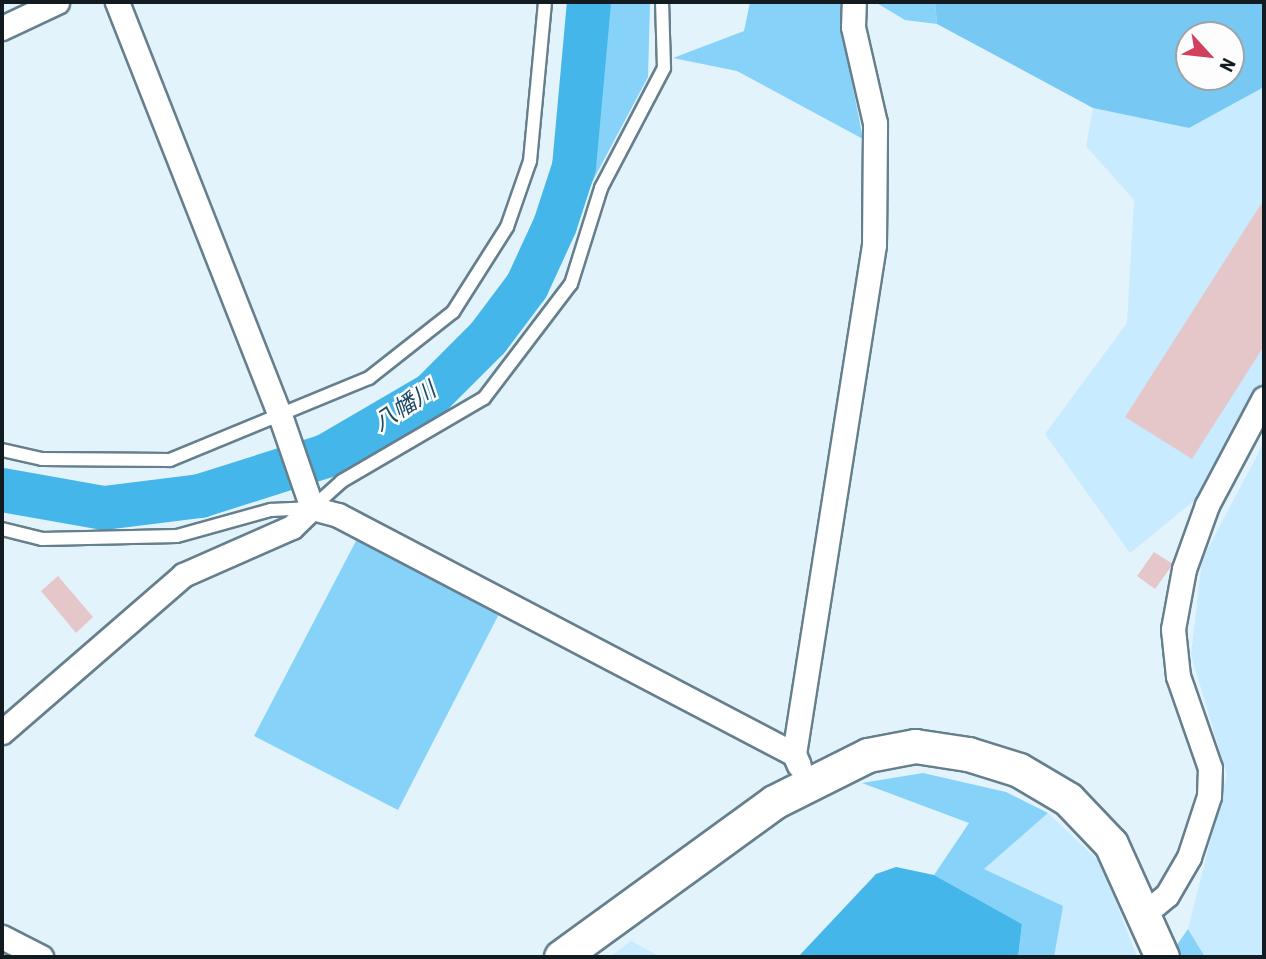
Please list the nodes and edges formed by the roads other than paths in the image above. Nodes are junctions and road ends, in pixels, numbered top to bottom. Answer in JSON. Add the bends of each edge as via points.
{"nodes":[{"id":1,"x":57,"y":2,"type":"edge"},
{"id":2,"x":117,"y":2,"type":"edge"},
{"id":3,"x":545,"y":2,"type":"edge"},
{"id":4,"x":662,"y":2,"type":"edge"},
{"id":5,"x":854,"y":2,"type":"edge"},
{"id":6,"x":2,"y":28,"type":"edge"},
{"id":7,"x":1264,"y":398,"type":"edge"},
{"id":8,"x":281,"y":418,"type":"junction"},
{"id":9,"x":2,"y":450,"type":"edge"},
{"id":10,"x":309,"y":502,"type":"junction"},
{"id":11,"x":2,"y":529,"type":"edge"},
{"id":12,"x":2,"y":732,"type":"edge"},
{"id":13,"x":801,"y":768,"type":"junction"},
{"id":14,"x":1143,"y":915,"type":"junction"},
{"id":15,"x":2,"y":937,"type":"edge"},
{"id":16,"x":41,"y":957,"type":"edge"},
{"id":17,"x":561,"y":957,"type":"edge"},
{"id":18,"x":1162,"y":957,"type":"edge"}],
"edges":[{"from":1,"to":6,"type":"street"},
{"from":2,"to":8,"type":"street"},
{"from":3,"to":8,"type":"lane","via":[[530,161],[507,227],[494,248],[453,312],[443,320],[369,378]]},
{"from":4,"to":10,"type":"lane","via":[[664,68],[601,188],[570,284],[484,398]]},
{"from":5,"to":13,"type":"street","via":[[853,27],[875,122],[874,245]]},
{"from":7,"to":14,"type":"street","via":[[1207,505],[1184,569],[1173,629],[1178,676],[1210,768],[1209,796],[1189,856],[1167,895]]},
{"from":8,"to":9,"type":"lane","via":[[170,460],[42,459]]},
{"from":8,"to":10,"type":"street"},
{"from":10,"to":11,"type":"lane","via":[[177,536],[42,539]]},
{"from":10,"to":12,"type":"street","via":[[292,527],[183,575]]},
{"from":10,"to":13,"type":"street"},
{"from":13,"to":14,"type":"street","via":[[915,746],[968,754],[1019,770],[1068,799],[1111,844]]},
{"from":13,"to":17,"type":"street","via":[[774,802]]},
{"from":14,"to":18,"type":"street"},
{"from":15,"to":16,"type":"street"}]}
